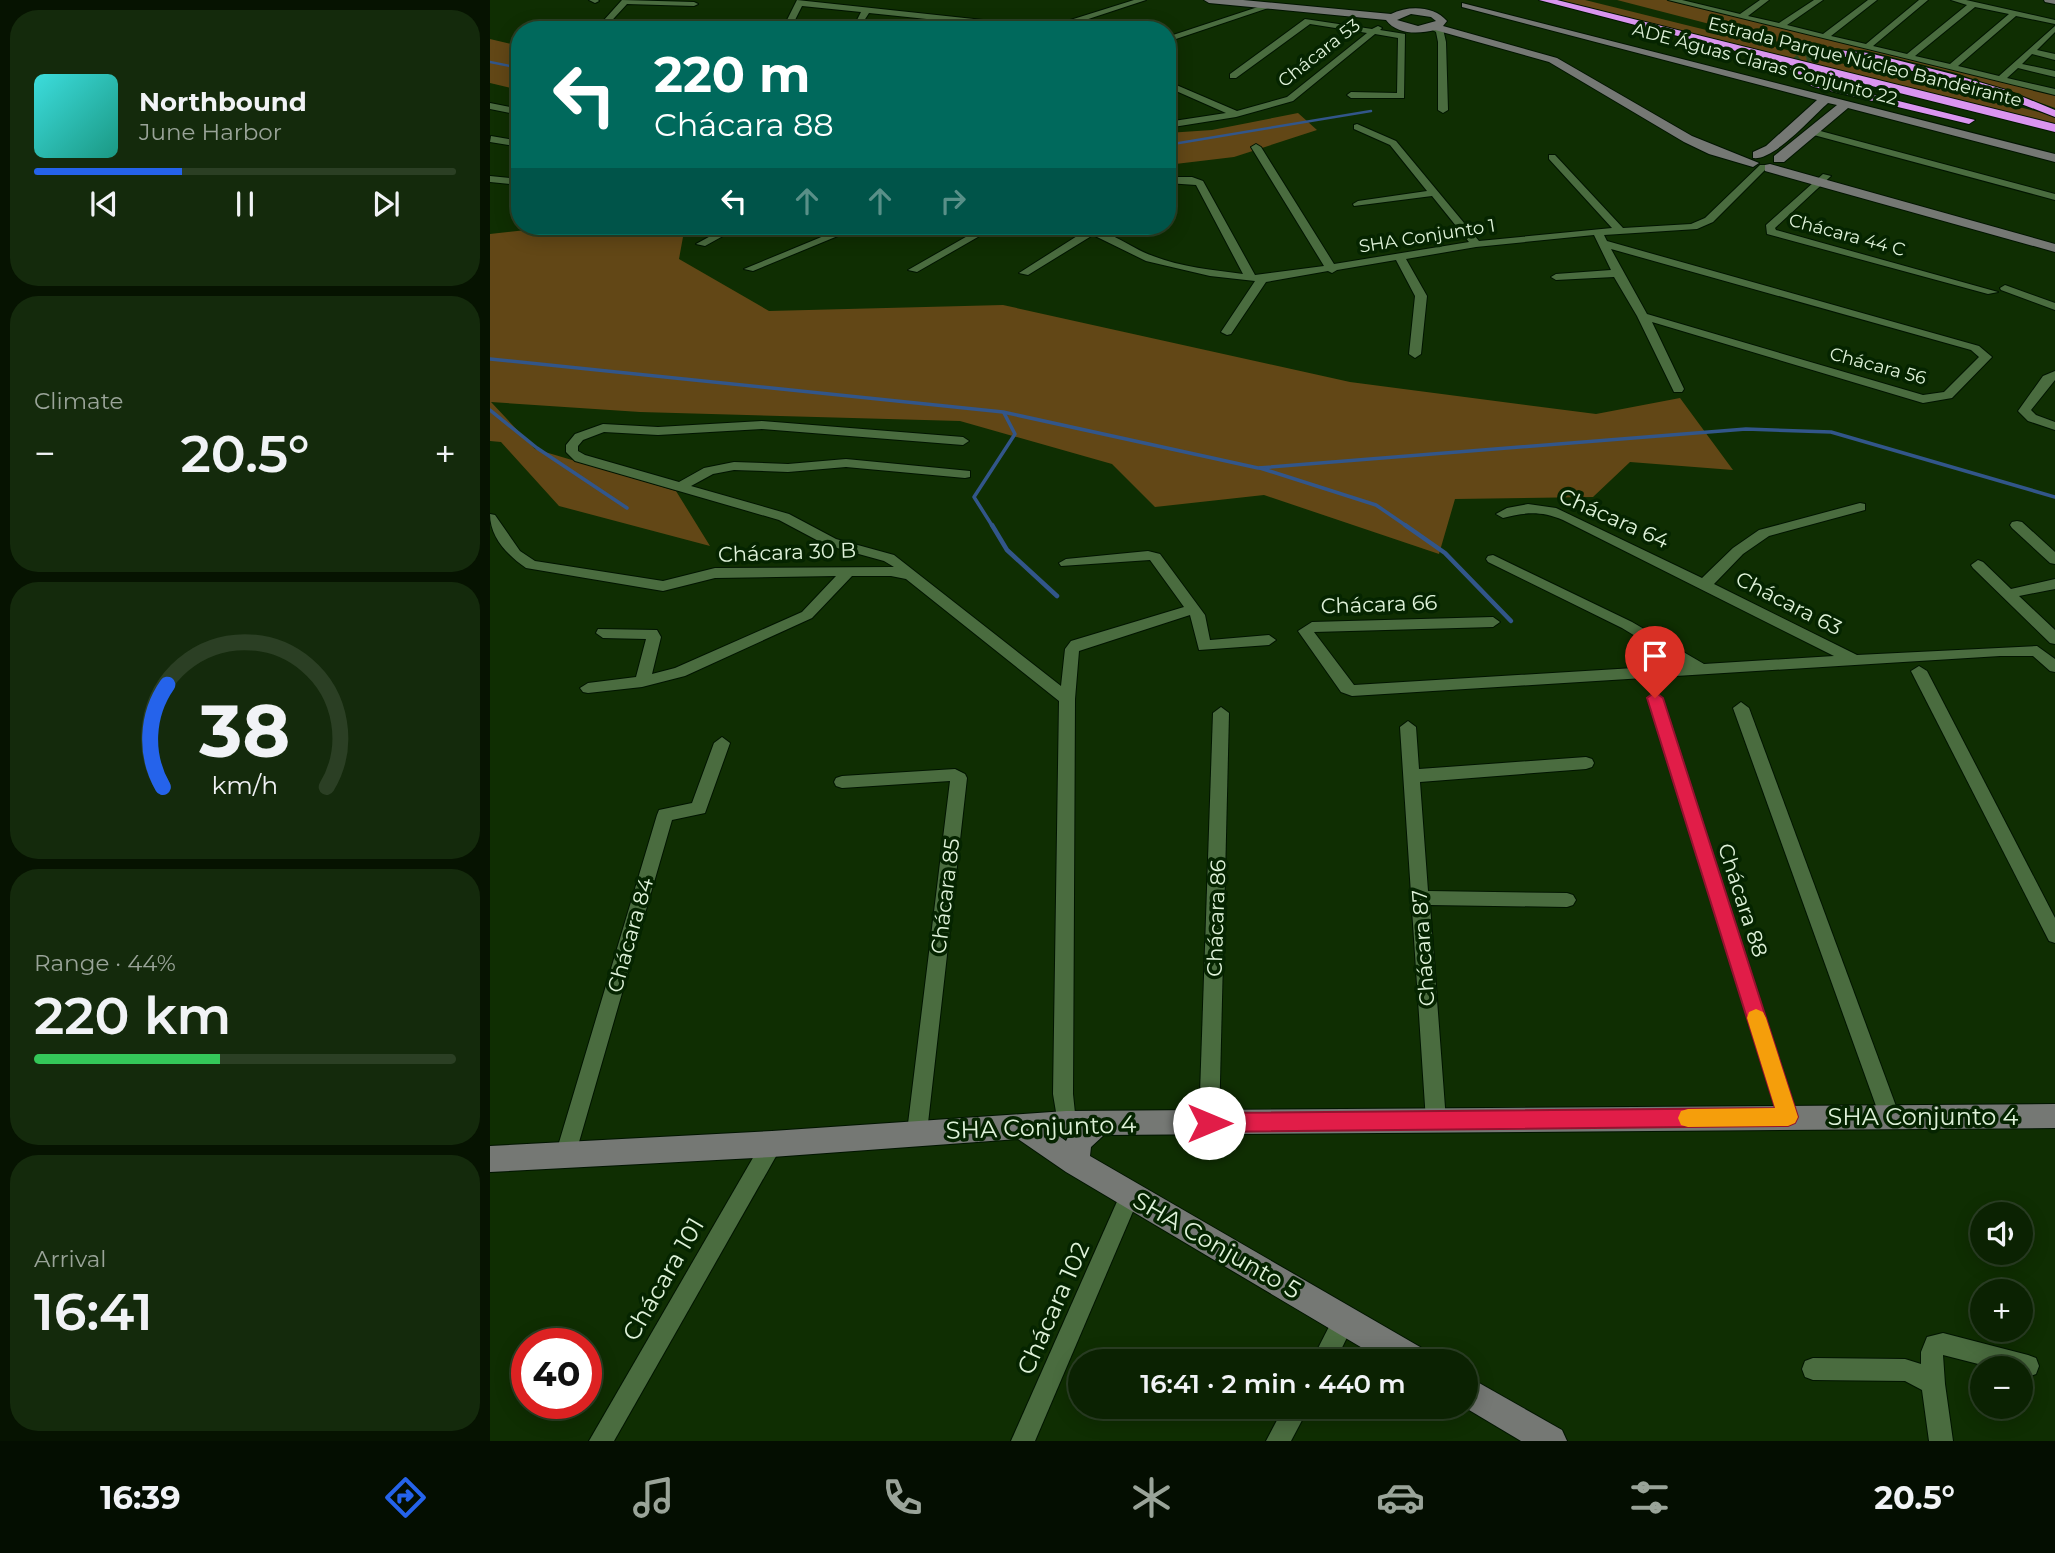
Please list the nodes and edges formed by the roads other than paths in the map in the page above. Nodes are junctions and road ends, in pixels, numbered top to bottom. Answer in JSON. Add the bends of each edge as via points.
{"nodes":[{"id":1,"x":1142,"y":0,"type":"edge"},
{"id":2,"x":1209,"y":0,"type":"edge"},
{"id":3,"x":1439,"y":0,"type":"edge"},
{"id":4,"x":1544,"y":0,"type":"edge"},
{"id":5,"x":1591,"y":0,"type":"edge"},
{"id":6,"x":1672,"y":0,"type":"edge"},
{"id":7,"x":1709,"y":0,"type":"edge"},
{"id":8,"x":1765,"y":0,"type":"edge"},
{"id":9,"x":1819,"y":0,"type":"edge"},
{"id":10,"x":1873,"y":0,"type":"edge"},
{"id":11,"x":1924,"y":0,"type":"edge"},
{"id":12,"x":1955,"y":0,"type":"edge"},
{"id":13,"x":2049,"y":0,"type":"edge"},
{"id":14,"x":625,"y":1,"type":"edge"},
{"id":15,"x":801,"y":1,"type":"edge"},
{"id":16,"x":2055,"y":1,"type":"edge"},
{"id":17,"x":1271,"y":3,"type":"edge"},
{"id":18,"x":694,"y":4,"type":"dead end"},
{"id":19,"x":1973,"y":4,"type":"junction"},
{"id":20,"x":1699,"y":7,"type":"junction"},
{"id":21,"x":867,"y":9,"type":"junction"},
{"id":22,"x":1416,"y":11,"type":"junction"},
{"id":23,"x":2015,"y":13,"type":"junction"},
{"id":24,"x":1450,"y":15,"type":"edge"},
{"id":25,"x":1396,"y":16,"type":"junction"},
{"id":26,"x":1741,"y":16,"type":"junction"},
{"id":27,"x":604,"y":21,"type":"edge"},
{"id":28,"x":791,"y":21,"type":"edge"},
{"id":29,"x":859,"y":21,"type":"edge"},
{"id":30,"x":975,"y":21,"type":"edge"},
{"id":31,"x":1073,"y":21,"type":"edge"},
{"id":32,"x":2055,"y":22,"type":"edge"},
{"id":33,"x":1780,"y":26,"type":"junction"},
{"id":34,"x":1404,"y":28,"type":"junction"},
{"id":35,"x":2055,"y":28,"type":"edge"},
{"id":36,"x":1377,"y":29,"type":"junction"},
{"id":37,"x":1176,"y":37,"type":"edge"},
{"id":38,"x":1824,"y":37,"type":"junction"},
{"id":39,"x":2045,"y":38,"type":"junction"},
{"id":40,"x":2055,"y":40,"type":"edge"},
{"id":41,"x":1867,"y":47,"type":"junction"},
{"id":42,"x":2031,"y":51,"type":"junction"},
{"id":43,"x":1827,"y":52,"type":"tunnel mouth"},
{"id":44,"x":1909,"y":57,"type":"junction"},
{"id":45,"x":2055,"y":57,"type":"edge"},
{"id":46,"x":2017,"y":65,"type":"junction"},
{"id":47,"x":1952,"y":67,"type":"junction"},
{"id":48,"x":1796,"y":69,"type":"dead end"},
{"id":49,"x":2055,"y":74,"type":"edge"},
{"id":50,"x":1233,"y":76,"type":"dead end"},
{"id":51,"x":2001,"y":79,"type":"junction"},
{"id":52,"x":1176,"y":88,"type":"edge"},
{"id":53,"x":2055,"y":92,"type":"edge"},
{"id":54,"x":1351,"y":95,"type":"dead end"},
{"id":55,"x":1822,"y":102,"type":"junction"},
{"id":56,"x":490,"y":106,"type":"edge"},
{"id":57,"x":1842,"y":108,"type":"junction"},
{"id":58,"x":511,"y":110,"type":"edge"},
{"id":59,"x":1443,"y":110,"type":"dead end"},
{"id":60,"x":1236,"y":114,"type":"junction"},
{"id":61,"x":2054,"y":115,"type":"edge"},
{"id":62,"x":2035,"y":123,"type":"junction"},
{"id":63,"x":1176,"y":124,"type":"edge"},
{"id":64,"x":1357,"y":127,"type":"dead end"},
{"id":65,"x":2055,"y":128,"type":"edge"},
{"id":66,"x":1813,"y":132,"type":"junction"},
{"id":67,"x":491,"y":139,"type":"edge"},
{"id":68,"x":511,"y":142,"type":"edge"},
{"id":69,"x":1256,"y":147,"type":"dead end"},
{"id":70,"x":1552,"y":157,"type":"dead end"},
{"id":71,"x":2055,"y":158,"type":"edge"},
{"id":72,"x":1768,"y":159,"type":"junction"},
{"id":73,"x":490,"y":179,"type":"edge"},
{"id":74,"x":1823,"y":179,"type":"junction"},
{"id":75,"x":1176,"y":180,"type":"edge"},
{"id":76,"x":511,"y":181,"type":"edge"},
{"id":77,"x":1435,"y":193,"type":"junction"},
{"id":78,"x":2055,"y":197,"type":"edge"},
{"id":79,"x":1359,"y":204,"type":"dead end"},
{"id":80,"x":1620,"y":230,"type":"junction"},
{"id":81,"x":719,"y":235,"type":"edge"},
{"id":82,"x":834,"y":235,"type":"edge"},
{"id":83,"x":976,"y":235,"type":"edge"},
{"id":84,"x":1077,"y":235,"type":"edge"},
{"id":85,"x":1101,"y":235,"type":"edge"},
{"id":86,"x":2029,"y":236,"type":"junction"},
{"id":87,"x":1600,"y":238,"type":"junction"},
{"id":88,"x":2055,"y":239,"type":"edge"},
{"id":89,"x":702,"y":244,"type":"dead end"},
{"id":90,"x":1476,"y":244,"type":"junction"},
{"id":91,"x":2055,"y":248,"type":"edge"},
{"id":92,"x":1399,"y":257,"type":"junction"},
{"id":93,"x":749,"y":269,"type":"dead end"},
{"id":94,"x":913,"y":270,"type":"dead end"},
{"id":95,"x":1332,"y":270,"type":"junction"},
{"id":96,"x":1024,"y":274,"type":"dead end"},
{"id":97,"x":1618,"y":274,"type":"junction"},
{"id":98,"x":1556,"y":277,"type":"dead end"},
{"id":99,"x":1256,"y":279,"type":"junction"},
{"id":100,"x":2005,"y":288,"type":"dead end"},
{"id":101,"x":1992,"y":292,"type":"dead end"},
{"id":102,"x":2055,"y":307,"type":"edge"},
{"id":103,"x":1643,"y":316,"type":"junction"},
{"id":104,"x":1227,"y":332,"type":"dead end"},
{"id":105,"x":1415,"y":354,"type":"dead end"},
{"id":106,"x":2055,"y":375,"type":"edge"},
{"id":107,"x":1678,"y":389,"type":"dead end"},
{"id":108,"x":2055,"y":426,"type":"edge"},
{"id":109,"x":963,"y":441,"type":"dead end"},
{"id":110,"x":965,"y":474,"type":"dead end"},
{"id":111,"x":680,"y":486,"type":"junction"},
{"id":112,"x":1860,"y":507,"type":"dead end"},
{"id":113,"x":1503,"y":514,"type":"dead end"},
{"id":114,"x":490,"y":518,"type":"edge"},
{"id":115,"x":2017,"y":525,"type":"dead end"},
{"id":116,"x":1493,"y":559,"type":"dead end"},
{"id":117,"x":2055,"y":560,"type":"edge"},
{"id":118,"x":1066,"y":563,"type":"dead end"},
{"id":119,"x":1978,"y":565,"type":"dead end"},
{"id":120,"x":849,"y":571,"type":"junction"},
{"id":121,"x":911,"y":576,"type":"junction"},
{"id":122,"x":1706,"y":583,"type":"junction"},
{"id":123,"x":2055,"y":584,"type":"edge"},
{"id":124,"x":2008,"y":594,"type":"junction"},
{"id":125,"x":1194,"y":609,"type":"junction"},
{"id":126,"x":1493,"y":622,"type":"dead end"},
{"id":127,"x":603,"y":633,"type":"dead end"},
{"id":128,"x":2055,"y":639,"type":"edge"},
{"id":129,"x":1269,"y":640,"type":"dead end"},
{"id":130,"x":1853,"y":659,"type":"junction"},
{"id":131,"x":2051,"y":659,"type":"edge"},
{"id":132,"x":1702,"y":670,"type":"junction"},
{"id":133,"x":1919,"y":671,"type":"dead end"},
{"id":134,"x":642,"y":682,"type":"junction"},
{"id":135,"x":588,"y":688,"type":"dead end"},
{"id":136,"x":1655,"y":698,"type":"dead end"},
{"id":137,"x":1067,"y":699,"type":"junction"},
{"id":138,"x":1741,"y":708,"type":"dead end"},
{"id":139,"x":1221,"y":713,"type":"dead end"},
{"id":140,"x":1409,"y":727,"type":"dead end"},
{"id":141,"x":722,"y":743,"type":"dead end"},
{"id":142,"x":1586,"y":763,"type":"dead end"},
{"id":143,"x":1412,"y":776,"type":"junction"},
{"id":144,"x":842,"y":782,"type":"dead end"},
{"id":145,"x":1419,"y":898,"type":"junction"},
{"id":146,"x":1566,"y":900,"type":"dead end"},
{"id":147,"x":2055,"y":936,"type":"edge"},
{"id":148,"x":2055,"y":1116,"type":"edge"},
{"id":149,"x":1788,"y":1117,"type":"junction"},
{"id":150,"x":1891,"y":1117,"type":"junction"},
{"id":151,"x":1436,"y":1121,"type":"junction"},
{"id":152,"x":1066,"y":1123,"type":"junction"},
{"id":153,"x":1099,"y":1123,"type":"junction"},
{"id":154,"x":1209,"y":1123,"type":"junction"},
{"id":155,"x":1020,"y":1125,"type":"junction"},
{"id":156,"x":916,"y":1132,"type":"junction"},
{"id":157,"x":772,"y":1144,"type":"junction"},
{"id":158,"x":565,"y":1156,"type":"junction"},
{"id":159,"x":490,"y":1159,"type":"edge"},
{"id":160,"x":1076,"y":1163,"type":"junction"},
{"id":161,"x":1130,"y":1195,"type":"junction"},
{"id":162,"x":1345,"y":1320,"type":"junction"},
{"id":163,"x":1329,"y":1349,"type":"edge"},
{"id":164,"x":1394,"y":1349,"type":"edge"},
{"id":165,"x":1991,"y":1356,"type":"edge"},
{"id":166,"x":1813,"y":1370,"type":"dead end"},
{"id":167,"x":1933,"y":1384,"type":"junction"},
{"id":168,"x":1478,"y":1398,"type":"edge"},
{"id":169,"x":1290,"y":1419,"type":"edge"},
{"id":170,"x":601,"y":1441,"type":"edge"},
{"id":171,"x":1023,"y":1441,"type":"edge"},
{"id":172,"x":1278,"y":1441,"type":"edge"},
{"id":173,"x":1551,"y":1441,"type":"edge"},
{"id":174,"x":1941,"y":1441,"type":"edge"}],
"edges":[{"from":1,"to":31,"type":"street"},
{"from":2,"to":17,"type":"street"},
{"from":3,"to":22,"type":"street"},
{"from":4,"to":62,"type":"highway","name":"Estrada Parque Núcleo Bandeirante"},
{"from":5,"to":61,"type":"highway","name":"Estrada Parque Núcleo Bandeirante"},
{"from":6,"to":20,"type":"street"},
{"from":7,"to":20,"type":"street"},
{"from":8,"to":26,"type":"street"},
{"from":9,"to":33,"type":"street"},
{"from":10,"to":38,"type":"street"},
{"from":11,"to":41,"type":"street"},
{"from":12,"to":19,"type":"street"},
{"from":13,"to":16,"type":"street"},
{"from":14,"to":18,"type":"street"},
{"from":14,"to":27,"type":"street"},
{"from":15,"to":21,"type":"street"},
{"from":15,"to":28,"type":"street"},
{"from":17,"to":25,"type":"street"},
{"from":17,"to":37,"type":"street"},
{"from":19,"to":23,"type":"street"},
{"from":19,"to":44,"type":"street"},
{"from":20,"to":26,"type":"street"},
{"from":21,"to":29,"type":"street"},
{"from":21,"to":30,"type":"street"},
{"from":22,"to":24,"type":"street"},
{"from":22,"to":25,"type":"street"},
{"from":23,"to":32,"type":"street"},
{"from":23,"to":47,"type":"street"},
{"from":24,"to":34,"type":"street"},
{"from":24,"to":55,"type":"street","name":"ADE Águas Claras Conjunto 22"},
{"from":24,"to":59,"type":"street","via":[[1440,32]]},
{"from":24,"to":72,"type":"street","via":[[1559,58],[1688,139],[1730,157]]},
{"from":25,"to":34,"type":"street"},
{"from":25,"to":36,"type":"street","name":"Chácara 53"},
{"from":26,"to":33,"type":"street"},
{"from":33,"to":38,"type":"street"},
{"from":34,"to":36,"type":"street","name":"Chácara 53"},
{"from":35,"to":39,"type":"street"},
{"from":36,"to":50,"type":"street","via":[[1308,21]]},
{"from":36,"to":54,"type":"street","via":[[1402,36],[1401,96]]},
{"from":36,"to":60,"type":"street","name":"Chácara 53","via":[[1290,99]]},
{"from":38,"to":41,"type":"street"},
{"from":39,"to":40,"type":"street"},
{"from":39,"to":42,"type":"street"},
{"from":41,"to":44,"type":"street"},
{"from":42,"to":45,"type":"street"},
{"from":42,"to":46,"type":"street"},
{"from":43,"to":61,"type":"highway","via":[[1858,54],[1979,84]]},
{"from":44,"to":47,"type":"street"},
{"from":46,"to":49,"type":"street"},
{"from":46,"to":51,"type":"street"},
{"from":47,"to":51,"type":"street"},
{"from":48,"to":62,"type":"highway","via":[[1818,85],[1918,110],[1968,120]]},
{"from":51,"to":53,"type":"street"},
{"from":52,"to":60,"type":"street"},
{"from":55,"to":57,"type":"street","name":"ADE Águas Claras Conjunto 22"},
{"from":55,"to":72,"type":"street"},
{"from":56,"to":58,"type":"street"},
{"from":57,"to":66,"type":"street"},
{"from":57,"to":71,"type":"street","name":"ADE Águas Claras Conjunto 22"},
{"from":60,"to":63,"type":"street","name":"Chácara 53"},
{"from":62,"to":65,"type":"highway","name":"Estrada Parque Núcleo Bandeirante"},
{"from":64,"to":77,"type":"street","via":[[1394,144]]},
{"from":66,"to":72,"type":"street"},
{"from":66,"to":78,"type":"street"},
{"from":67,"to":68,"type":"street"},
{"from":69,"to":95,"type":"street"},
{"from":70,"to":80,"type":"street"},
{"from":72,"to":74,"type":"street"},
{"from":72,"to":80,"type":"street","name":"SHA Conjunto 1","via":[[1709,220],[1685,228]]},
{"from":73,"to":76,"type":"street"},
{"from":74,"to":86,"type":"street"},
{"from":74,"to":101,"type":"street","name":"Chácara 44 C","via":[[1770,227],[1771,232]]},
{"from":75,"to":99,"type":"street","via":[[1200,183]]},
{"from":77,"to":79,"type":"street"},
{"from":77,"to":90,"type":"street"},
{"from":80,"to":87,"type":"street","name":"SHA Conjunto 1"},
{"from":81,"to":89,"type":"street"},
{"from":82,"to":93,"type":"street"},
{"from":83,"to":94,"type":"street"},
{"from":84,"to":96,"type":"street"},
{"from":85,"to":99,"type":"street","name":"SHA Conjunto 1","via":[[1150,259]]},
{"from":86,"to":88,"type":"street"},
{"from":86,"to":91,"type":"street"},
{"from":87,"to":90,"type":"street","name":"SHA Conjunto 1"},
{"from":87,"to":97,"type":"street"},
{"from":87,"to":103,"type":"street","name":"Chácara 56","via":[[1975,348],[1986,357],[1948,396],[1923,399]]},
{"from":90,"to":92,"type":"street","name":"SHA Conjunto 1"},
{"from":92,"to":95,"type":"street","name":"SHA Conjunto 1"},
{"from":92,"to":105,"type":"street","via":[[1421,296]]},
{"from":95,"to":99,"type":"street","name":"SHA Conjunto 1"},
{"from":97,"to":98,"type":"street"},
{"from":97,"to":103,"type":"street"},
{"from":99,"to":104,"type":"street"},
{"from":100,"to":102,"type":"street"},
{"from":103,"to":107,"type":"street"},
{"from":106,"to":108,"type":"street","via":[[2024,411]]},
{"from":109,"to":111,"type":"street","via":[[762,425],[658,431],[603,428],[579,437],[572,445],[572,452],[580,458]]},
{"from":110,"to":111,"type":"street","via":[[846,463],[734,466],[709,471]]},
{"from":111,"to":121,"type":"street","via":[[784,517],[831,542],[889,558]]},
{"from":112,"to":122,"type":"street","via":[[1764,533]]},
{"from":113,"to":122,"type":"street","name":"Chácara 64","via":[[1518,507],[1548,509]]},
{"from":114,"to":120,"type":"street","name":"Chácara 30 B","via":[[515,554],[531,565],[663,586],[715,573]]},
{"from":115,"to":117,"type":"street"},
{"from":116,"to":132,"type":"street","via":[[1627,625]]},
{"from":118,"to":125,"type":"street","via":[[1155,557]]},
{"from":119,"to":124,"type":"street"},
{"from":120,"to":121,"type":"street","name":"Chácara 30 B"},
{"from":120,"to":134,"type":"street","via":[[807,615],[680,672]]},
{"from":121,"to":137,"type":"street","name":"Chácara 30 B"},
{"from":122,"to":130,"type":"street","name":"Chácara 63"},
{"from":123,"to":124,"type":"street"},
{"from":124,"to":128,"type":"street"},
{"from":125,"to":129,"type":"street","via":[[1204,646]]},
{"from":125,"to":137,"type":"street","via":[[1073,647]]},
{"from":126,"to":132,"type":"street","name":"Chácara 66","via":[[1306,629],[1346,688],[1355,691]]},
{"from":127,"to":134,"type":"street","via":[[652,634]]},
{"from":130,"to":131,"type":"street","via":[[2033,650]]},
{"from":130,"to":132,"type":"street"},
{"from":133,"to":147,"type":"street"},
{"from":134,"to":135,"type":"street"},
{"from":136,"to":149,"type":"street","name":"Chácara 88"},
{"from":137,"to":152,"type":"street"},
{"from":138,"to":150,"type":"street"},
{"from":139,"to":154,"type":"street","name":"Chácara 86"},
{"from":140,"to":143,"type":"street","name":"Chácara 87"},
{"from":141,"to":158,"type":"street","name":"Chácara 84","via":[[699,808],[665,815]]},
{"from":142,"to":143,"type":"street"},
{"from":143,"to":145,"type":"street","name":"Chácara 87"},
{"from":144,"to":156,"type":"street","name":"Chácara 85","via":[[959,778]]},
{"from":145,"to":146,"type":"street"},
{"from":145,"to":151,"type":"street","name":"Chácara 87"},
{"from":148,"to":150,"type":"street","name":"SHA Conjunto 4"},
{"from":149,"to":150,"type":"street","name":"SHA Conjunto 4"},
{"from":149,"to":151,"type":"street","name":"SHA Conjunto 4"},
{"from":151,"to":154,"type":"street","name":"SHA Conjunto 4"},
{"from":152,"to":153,"type":"street","name":"SHA Conjunto 4"},
{"from":152,"to":155,"type":"street","name":"SHA Conjunto 4"},
{"from":153,"to":154,"type":"street","name":"SHA Conjunto 4"},
{"from":153,"to":160,"type":"street","via":[[1079,1142]]},
{"from":155,"to":156,"type":"street","name":"SHA Conjunto 4"},
{"from":155,"to":160,"type":"street","name":"SHA Conjunto 5"},
{"from":156,"to":157,"type":"street","name":"SHA Conjunto 4"},
{"from":157,"to":158,"type":"street","name":"SHA Conjunto 4"},
{"from":157,"to":170,"type":"street","name":"Chácara 101"},
{"from":158,"to":159,"type":"street","name":"SHA Conjunto 4"},
{"from":160,"to":161,"type":"street","name":"SHA Conjunto 5"},
{"from":161,"to":162,"type":"street","name":"SHA Conjunto 5"},
{"from":161,"to":171,"type":"street","name":"Chácara 102"},
{"from":162,"to":163,"type":"street"},
{"from":162,"to":164,"type":"street","name":"SHA Conjunto 5"},
{"from":165,"to":167,"type":"street","via":[[1943,1343],[1935,1345]]},
{"from":166,"to":167,"type":"street","via":[[1906,1370]]},
{"from":167,"to":174,"type":"street"},
{"from":168,"to":173,"type":"street"},
{"from":169,"to":172,"type":"street"}]}
